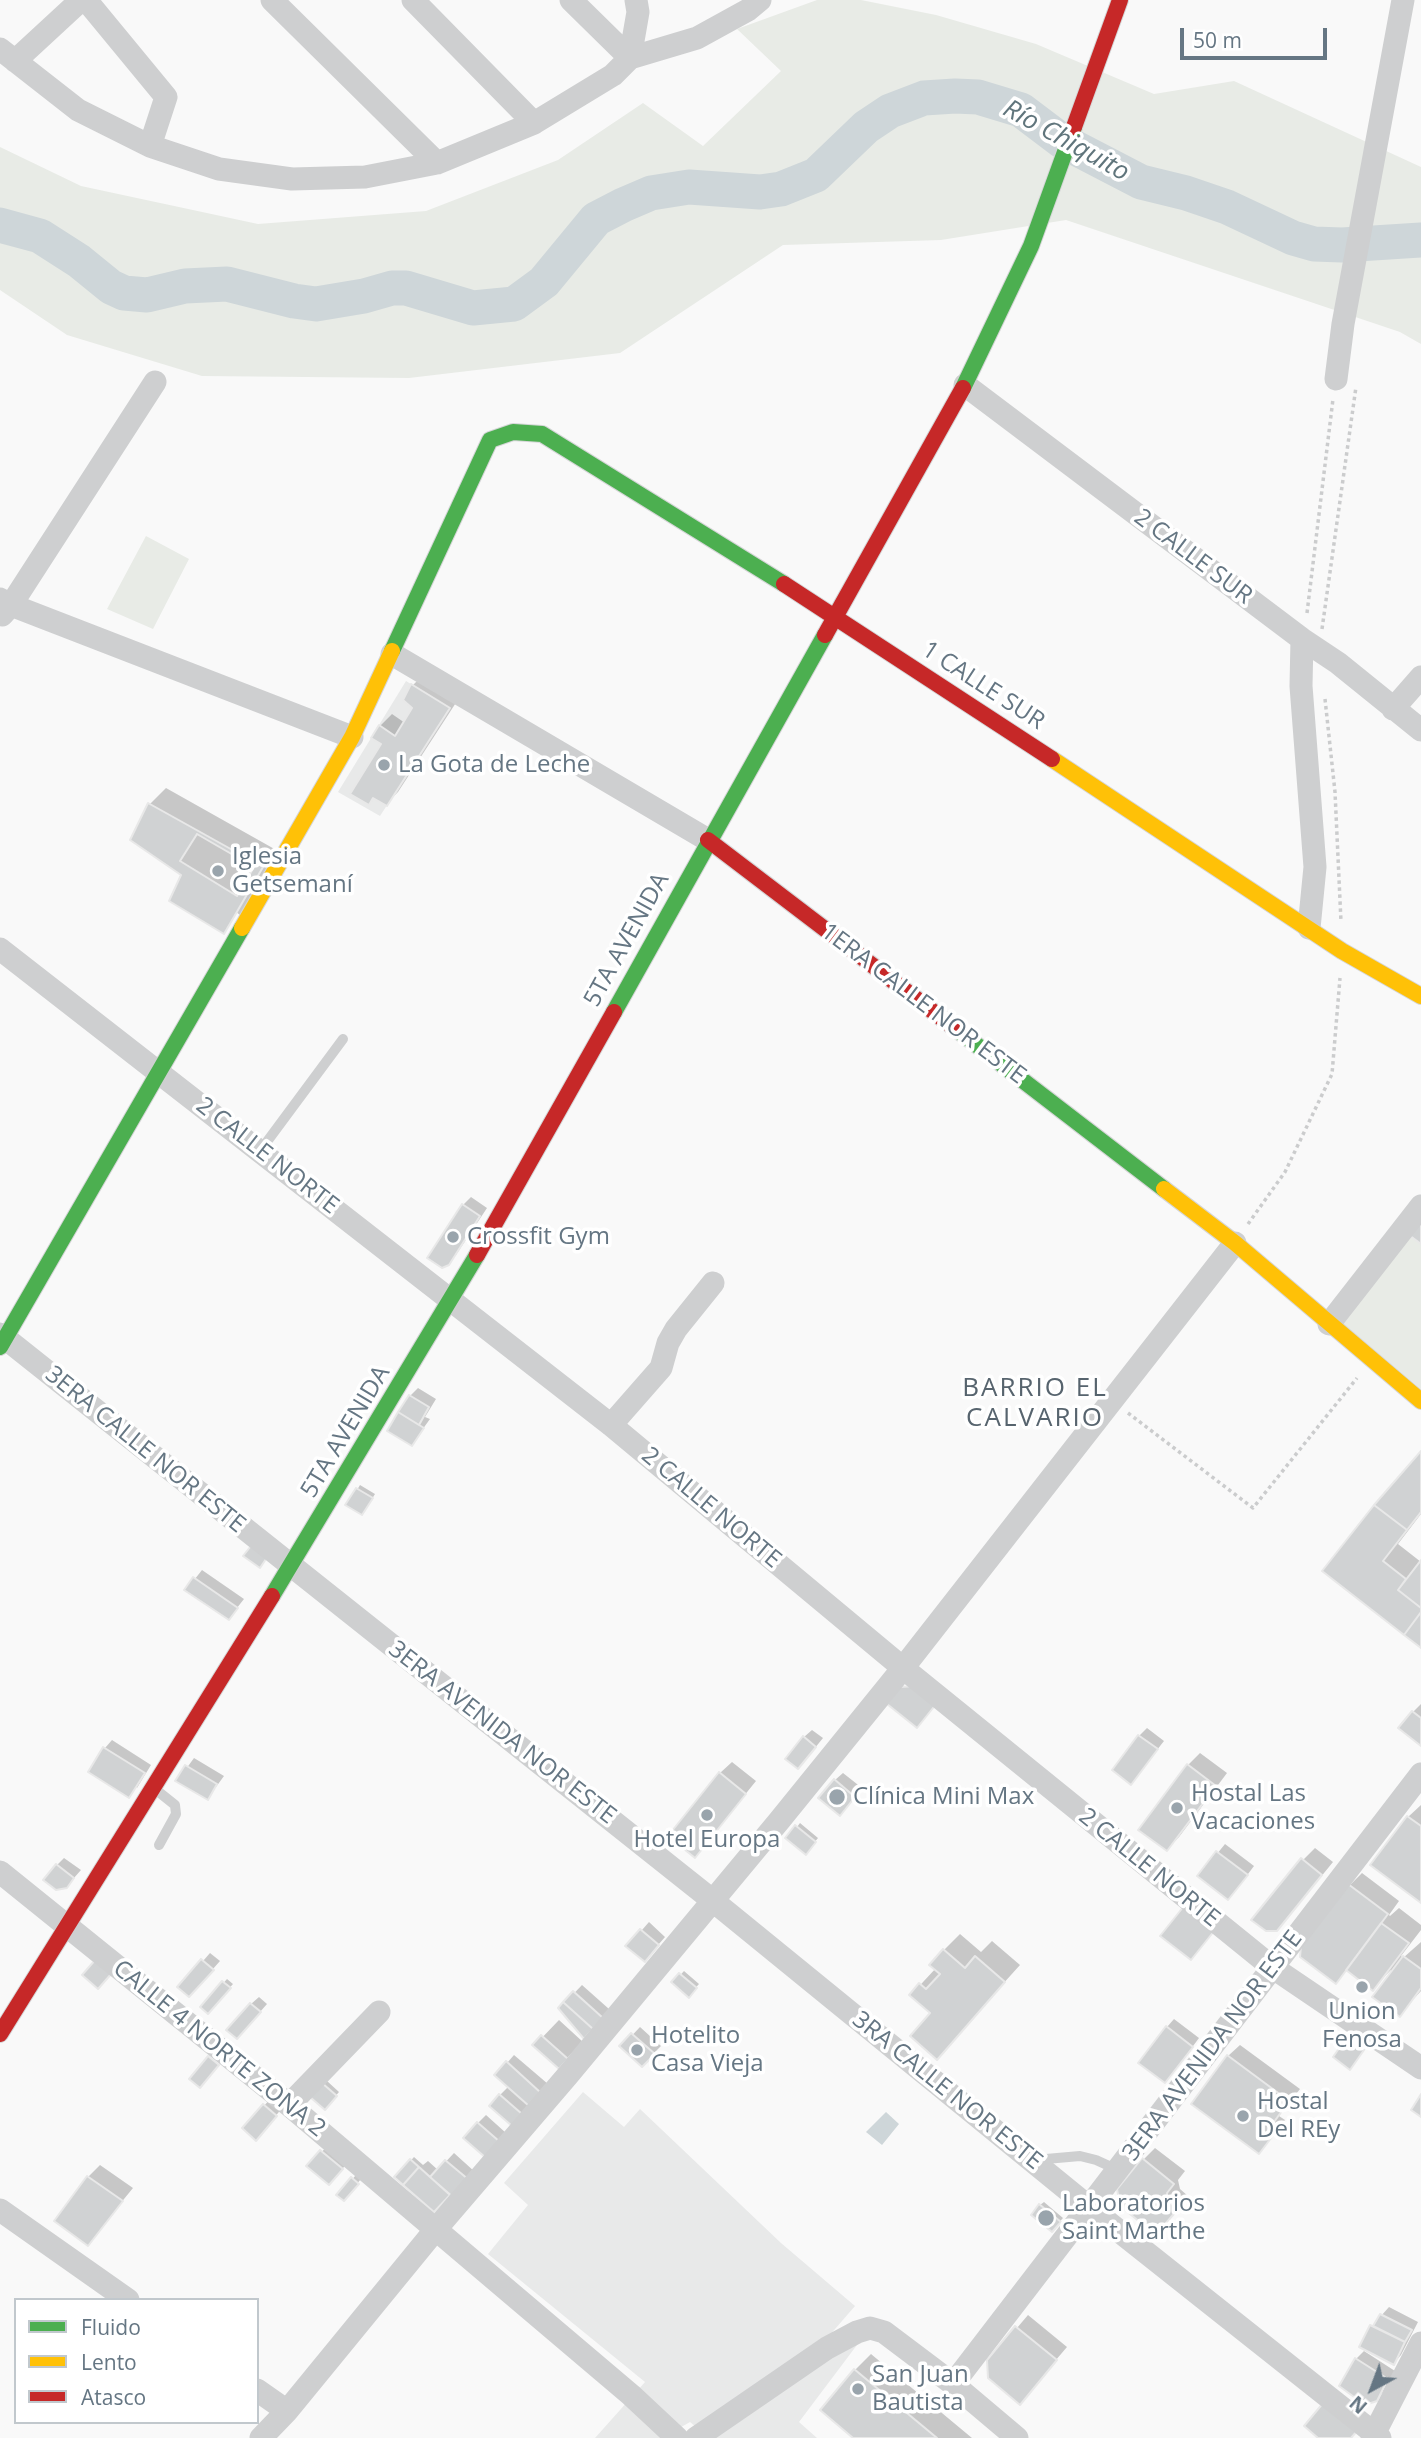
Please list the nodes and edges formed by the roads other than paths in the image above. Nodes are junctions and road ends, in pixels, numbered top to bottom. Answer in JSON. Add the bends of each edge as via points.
{"nodes":[{"id":1,"x":80,"y":0,"type":"edge"},
{"id":2,"x":86,"y":0,"type":"edge"},
{"id":3,"x":272,"y":0,"type":"edge"},
{"id":4,"x":413,"y":0,"type":"edge"},
{"id":5,"x":571,"y":0,"type":"edge"},
{"id":6,"x":636,"y":0,"type":"edge"},
{"id":7,"x":760,"y":0,"type":"edge"},
{"id":8,"x":1120,"y":0,"type":"edge"},
{"id":9,"x":1403,"y":0,"type":"edge"},
{"id":10,"x":8,"y":55,"type":"edge"},
{"id":11,"x":630,"y":58,"type":"junction"},
{"id":12,"x":534,"y":123,"type":"junction"},
{"id":13,"x":150,"y":146,"type":"junction"},
{"id":14,"x":437,"y":163,"type":"junction"},
{"id":15,"x":1336,"y":379,"type":"road end"},
{"id":16,"x":155,"y":382,"type":"dead end"},
{"id":17,"x":965,"y":385,"type":"junction"},
{"id":18,"x":4,"y":607,"type":"edge"},
{"id":19,"x":836,"y":616,"type":"junction"},
{"id":20,"x":1302,"y":639,"type":"junction"},
{"id":21,"x":392,"y":654,"type":"junction"},
{"id":22,"x":1421,"y":677,"type":"edge"},
{"id":23,"x":1393,"y":709,"type":"junction"},
{"id":24,"x":1421,"y":730,"type":"edge"},
{"id":25,"x":352,"y":737,"type":"junction"},
{"id":26,"x":708,"y":841,"type":"junction"},
{"id":27,"x":1309,"y":928,"type":"junction"},
{"id":28,"x":0,"y":949,"type":"edge"},
{"id":29,"x":1421,"y":996,"type":"edge"},
{"id":30,"x":343,"y":1039,"type":"dead end"},
{"id":31,"x":159,"y":1072,"type":"junction"},
{"id":32,"x":260,"y":1151,"type":"junction"},
{"id":33,"x":1421,"y":1206,"type":"edge"},
{"id":34,"x":1235,"y":1243,"type":"junction"},
{"id":35,"x":713,"y":1283,"type":"dead end"},
{"id":36,"x":452,"y":1300,"type":"junction"},
{"id":37,"x":1329,"y":1324,"type":"junction"},
{"id":38,"x":2,"y":1340,"type":"edge"},
{"id":39,"x":1421,"y":1401,"type":"edge"},
{"id":40,"x":611,"y":1426,"type":"junction"},
{"id":41,"x":291,"y":1566,"type":"junction"},
{"id":42,"x":903,"y":1668,"type":"junction"},
{"id":43,"x":1421,"y":1773,"type":"edge"},
{"id":44,"x":153,"y":1787,"type":"junction"},
{"id":45,"x":159,"y":1846,"type":"dead end"},
{"id":46,"x":0,"y":1872,"type":"edge"},
{"id":47,"x":712,"y":1900,"type":"junction"},
{"id":48,"x":66,"y":1926,"type":"junction"},
{"id":49,"x":1272,"y":1967,"type":"junction"},
{"id":50,"x":379,"y":2012,"type":"dead end"},
{"id":51,"x":0,"y":2034,"type":"edge"},
{"id":52,"x":1421,"y":2068,"type":"edge"},
{"id":53,"x":289,"y":2105,"type":"junction"},
{"id":54,"x":1036,"y":2163,"type":"junction"},
{"id":55,"x":1118,"y":2170,"type":"junction"},
{"id":56,"x":1090,"y":2208,"type":"junction"},
{"id":57,"x":0,"y":2210,"type":"edge"},
{"id":58,"x":436,"y":2229,"type":"junction"},
{"id":59,"x":125,"y":2298,"type":"edge"},
{"id":60,"x":1421,"y":2343,"type":"edge"},
{"id":61,"x":953,"y":2384,"type":"junction"},
{"id":62,"x":259,"y":2391,"type":"edge"},
{"id":63,"x":287,"y":2411,"type":"junction"},
{"id":64,"x":1376,"y":2437,"type":"edge"},
{"id":65,"x":261,"y":2438,"type":"edge"},
{"id":66,"x":677,"y":2438,"type":"edge"},
{"id":67,"x":696,"y":2438,"type":"edge"},
{"id":68,"x":1017,"y":2438,"type":"edge"}],
"edges":[{"from":1,"to":10,"type":"street"},
{"from":2,"to":13,"type":"street","via":[[166,97]]},
{"from":3,"to":14,"type":"street"},
{"from":4,"to":12,"type":"street"},
{"from":5,"to":11,"type":"street"},
{"from":6,"to":11,"type":"street"},
{"from":7,"to":11,"type":"street","via":[[696,38]]},
{"from":8,"to":17,"type":"street","name":"5TA AVENIDA","via":[[1031,246]]},
{"from":9,"to":15,"type":"street"},
{"from":10,"to":13,"type":"street","via":[[78,110]]},
{"from":11,"to":12,"type":"street","via":[[613,75]]},
{"from":12,"to":14,"type":"street"},
{"from":13,"to":14,"type":"street","via":[[219,169],[292,179],[365,177]]},
{"from":16,"to":18,"type":"street"},
{"from":17,"to":19,"type":"street","name":"5TA AVENIDA"},
{"from":17,"to":20,"type":"street","name":"2 CALLE SUR"},
{"from":18,"to":25,"type":"street"},
{"from":19,"to":21,"type":"street","name":"1 CALLE SUR","via":[[542,435],[513,432],[490,440]]},
{"from":19,"to":26,"type":"street","name":"5TA AVENIDA"},
{"from":19,"to":27,"type":"street","name":"1 CALLE SUR"},
{"from":20,"to":23,"type":"street","name":"2 CALLE SUR"},
{"from":20,"to":27,"type":"street","via":[[1301,686],[1315,867]]},
{"from":21,"to":25,"type":"street"},
{"from":21,"to":26,"type":"street","name":"1ERA CALLE NOR ESTE"},
{"from":22,"to":23,"type":"street"},
{"from":23,"to":24,"type":"street","name":"2 CALLE SUR"},
{"from":25,"to":31,"type":"street"},
{"from":26,"to":34,"type":"street","name":"1ERA CALLE NOR ESTE"},
{"from":26,"to":36,"type":"street","name":"5TA AVENIDA"},
{"from":27,"to":29,"type":"street","name":"1 CALLE SUR"},
{"from":28,"to":31,"type":"street","name":"2 CALLE NORTE"},
{"from":30,"to":32,"type":"lane"},
{"from":31,"to":32,"type":"street","name":"2 CALLE NORTE"},
{"from":31,"to":38,"type":"street"},
{"from":32,"to":36,"type":"street","name":"2 CALLE NORTE"},
{"from":33,"to":37,"type":"street"},
{"from":34,"to":37,"type":"street","name":"1ERA CALLE NOR ESTE"},
{"from":34,"to":42,"type":"street"},
{"from":35,"to":40,"type":"street","via":[[676,1329],[661,1368]]},
{"from":36,"to":40,"type":"street","name":"2 CALLE NORTE"},
{"from":36,"to":41,"type":"street","name":"5TA AVENIDA"},
{"from":37,"to":39,"type":"street","name":"1ERA CALLE NOR ESTE"},
{"from":38,"to":41,"type":"street","name":"3ERA CALLE NOR ESTE"},
{"from":40,"to":42,"type":"street","name":"2 CALLE NORTE"},
{"from":41,"to":44,"type":"street","name":"5TA AVENIDA"},
{"from":41,"to":47,"type":"street","name":"3ERA AVENIDA NOR ESTE"},
{"from":42,"to":47,"type":"street"},
{"from":42,"to":49,"type":"street","name":"2 CALLE NORTE"},
{"from":43,"to":49,"type":"street","name":"3ERA AVENIDA NOR ESTE"},
{"from":44,"to":45,"type":"lane","via":[[175,1805],[176,1814]]},
{"from":44,"to":48,"type":"street","name":"5TA AVENIDA"},
{"from":46,"to":48,"type":"street","name":"CALLE 4 NORTE ZONA 2"},
{"from":47,"to":54,"type":"street","name":"3RA CALLE NOR ESTE"},
{"from":47,"to":58,"type":"street"},
{"from":48,"to":51,"type":"street","name":"5TA AVENIDA"},
{"from":48,"to":53,"type":"street","name":"CALLE 4 NORTE ZONA 2"},
{"from":49,"to":52,"type":"street","name":"2 CALLE NORTE"},
{"from":49,"to":55,"type":"street","name":"3ERA AVENIDA NOR ESTE"},
{"from":50,"to":53,"type":"street"},
{"from":53,"to":58,"type":"street","name":"CALLE 4 NORTE ZONA 2"},
{"from":54,"to":55,"type":"lane","via":[[1080,2156]]},
{"from":54,"to":56,"type":"street","name":"3RA CALLE NOR ESTE"},
{"from":55,"to":56,"type":"street","name":"3ERA AVENIDA NOR ESTE"},
{"from":56,"to":61,"type":"street","name":"3ERA AVENIDA NOR ESTE"},
{"from":56,"to":64,"type":"street","name":"3RA CALLE NOR ESTE"},
{"from":57,"to":59,"type":"street"},
{"from":58,"to":63,"type":"street"},
{"from":58,"to":66,"type":"street","name":"CALLE 4 NORTE ZONA 2"},
{"from":60,"to":64,"type":"street"},
{"from":61,"to":67,"type":"street","via":[[884,2332],[870,2328],[827,2348]]},
{"from":61,"to":68,"type":"street"},
{"from":62,"to":63,"type":"street"},
{"from":63,"to":65,"type":"street"}]}
